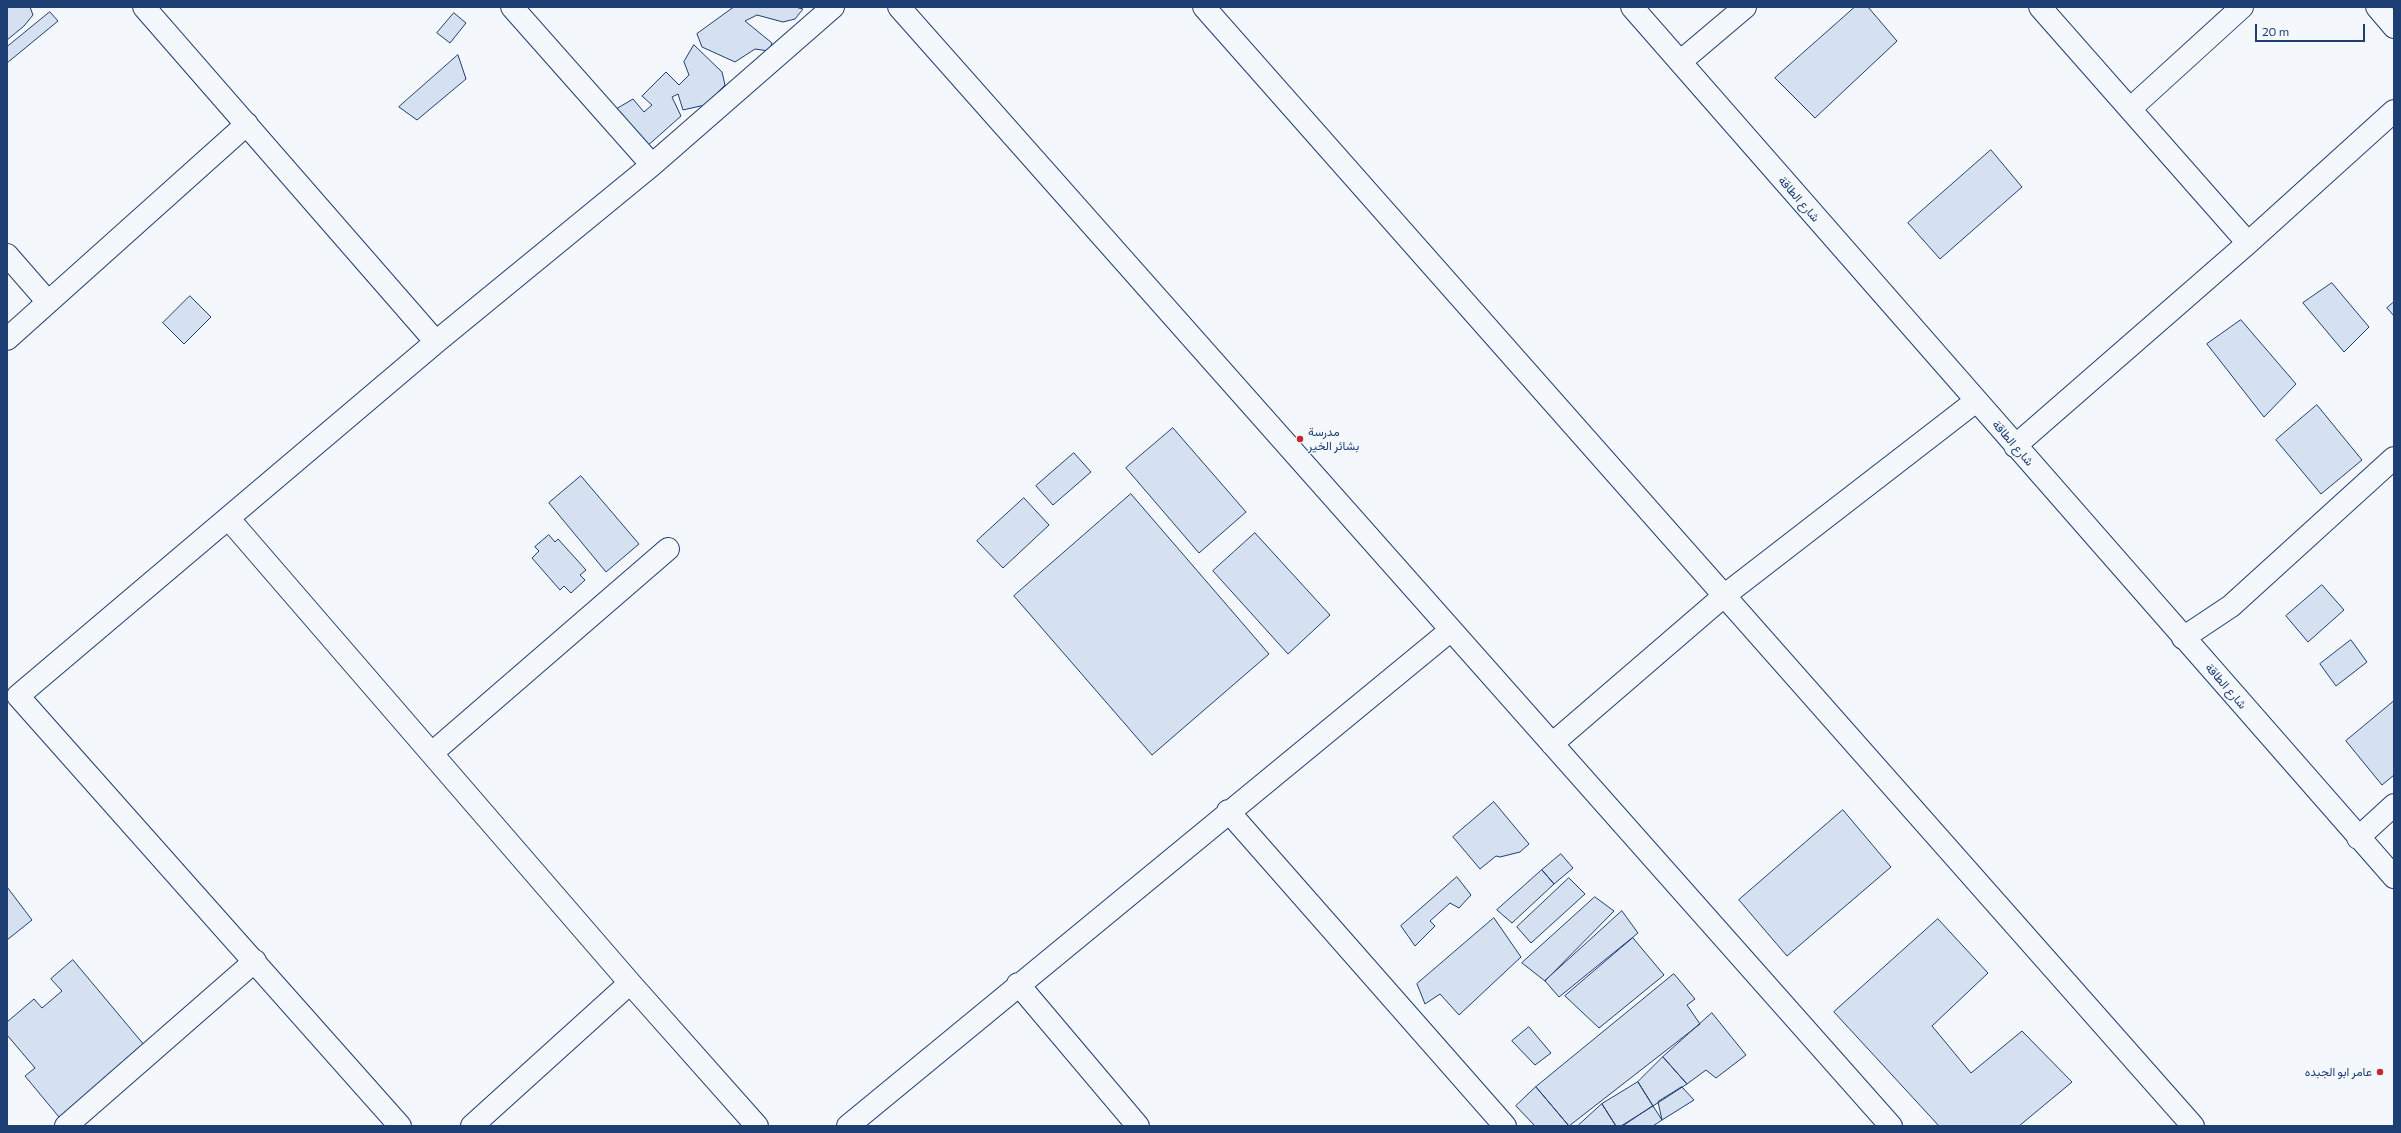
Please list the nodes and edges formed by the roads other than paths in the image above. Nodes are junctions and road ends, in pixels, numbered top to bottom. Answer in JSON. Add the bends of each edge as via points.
{"nodes":[{"id":1,"x":144,"y":7,"type":"edge"},
{"id":2,"x":512,"y":7,"type":"edge"},
{"id":3,"x":833,"y":7,"type":"edge"},
{"id":4,"x":899,"y":7,"type":"edge"},
{"id":5,"x":1204,"y":7,"type":"edge"},
{"id":6,"x":1632,"y":7,"type":"edge"},
{"id":7,"x":1745,"y":7,"type":"edge"},
{"id":8,"x":2040,"y":7,"type":"edge"},
{"id":9,"x":2242,"y":7,"type":"edge"},
{"id":10,"x":2377,"y":7,"type":"edge"},
{"id":11,"x":2394,"y":27,"type":"edge"},
{"id":12,"x":1680,"y":62,"type":"junction"},
{"id":13,"x":2130,"y":109,"type":"junction"},
{"id":14,"x":2394,"y":111,"type":"edge"},
{"id":15,"x":247,"y":124,"type":"junction"},
{"id":16,"x":652,"y":165,"type":"junction"},
{"id":17,"x":2248,"y":243,"type":"junction"},
{"id":18,"x":7,"y":255,"type":"edge"},
{"id":19,"x":48,"y":302,"type":"junction"},
{"id":20,"x":7,"y":339,"type":"edge"},
{"id":21,"x":436,"y":342,"type":"junction"},
{"id":22,"x":1976,"y":401,"type":"junction"},
{"id":23,"x":2016,"y":446,"type":"junction"},
{"id":24,"x":2394,"y":458,"type":"edge"},
{"id":25,"x":228,"y":518,"type":"junction"},
{"id":26,"x":668,"y":549,"type":"dead end"},
{"id":27,"x":1725,"y":595,"type":"junction"},
{"id":28,"x":1451,"y":630,"type":"junction"},
{"id":29,"x":2183,"y":638,"type":"junction"},
{"id":30,"x":1552,"y":744,"type":"junction"},
{"id":31,"x":432,"y":753,"type":"junction"},
{"id":32,"x":2394,"y":805,"type":"edge"},
{"id":33,"x":1228,"y":811,"type":"junction"},
{"id":34,"x":2358,"y":838,"type":"junction"},
{"id":35,"x":2394,"y":877,"type":"edge"},
{"id":36,"x":255,"y":961,"type":"junction"},
{"id":37,"x":630,"y":983,"type":"junction"},
{"id":38,"x":1018,"y":984,"type":"junction"},
{"id":39,"x":66,"y":1126,"type":"edge"},
{"id":40,"x":400,"y":1126,"type":"edge"},
{"id":41,"x":472,"y":1126,"type":"edge"},
{"id":42,"x":757,"y":1126,"type":"edge"},
{"id":43,"x":848,"y":1126,"type":"edge"},
{"id":44,"x":1138,"y":1126,"type":"edge"},
{"id":45,"x":1505,"y":1126,"type":"edge"},
{"id":46,"x":1891,"y":1126,"type":"edge"},
{"id":47,"x":2192,"y":1126,"type":"edge"}],
"edges":[{"from":1,"to":15,"type":"street"},
{"from":2,"to":16,"type":"street"},
{"from":3,"to":16,"type":"street"},
{"from":4,"to":28,"type":"street"},
{"from":5,"to":27,"type":"street"},
{"from":6,"to":12,"type":"street","name":"شارع الطاقة"},
{"from":7,"to":12,"type":"street"},
{"from":8,"to":13,"type":"street"},
{"from":9,"to":13,"type":"street"},
{"from":10,"to":11,"type":"street"},
{"from":12,"to":22,"type":"street","name":"شارع الطاقة"},
{"from":13,"to":17,"type":"street"},
{"from":14,"to":17,"type":"street"},
{"from":15,"to":19,"type":"street"},
{"from":15,"to":21,"type":"street"},
{"from":16,"to":21,"type":"street"},
{"from":17,"to":23,"type":"street"},
{"from":18,"to":19,"type":"street"},
{"from":19,"to":20,"type":"street"},
{"from":21,"to":25,"type":"street"},
{"from":22,"to":23,"type":"street","name":"شارع الطاقة"},
{"from":22,"to":27,"type":"street"},
{"from":23,"to":29,"type":"street","name":"شارع الطاقة"},
{"from":24,"to":29,"type":"street","via":[[2231,606]]},
{"from":25,"to":31,"type":"street"},
{"from":25,"to":36,"type":"street","via":[[18,696]]},
{"from":26,"to":31,"type":"street"},
{"from":27,"to":30,"type":"street"},
{"from":27,"to":47,"type":"street"},
{"from":28,"to":30,"type":"street"},
{"from":28,"to":33,"type":"street"},
{"from":29,"to":34,"type":"street","name":"شارع الطاقة"},
{"from":30,"to":46,"type":"street"},
{"from":31,"to":37,"type":"street"},
{"from":32,"to":34,"type":"street"},
{"from":33,"to":38,"type":"street"},
{"from":33,"to":45,"type":"street"},
{"from":34,"to":35,"type":"street","name":"شارع الطاقة"},
{"from":36,"to":39,"type":"street"},
{"from":36,"to":40,"type":"street"},
{"from":37,"to":41,"type":"street"},
{"from":37,"to":42,"type":"street"},
{"from":38,"to":43,"type":"street"},
{"from":38,"to":44,"type":"street"}]}
